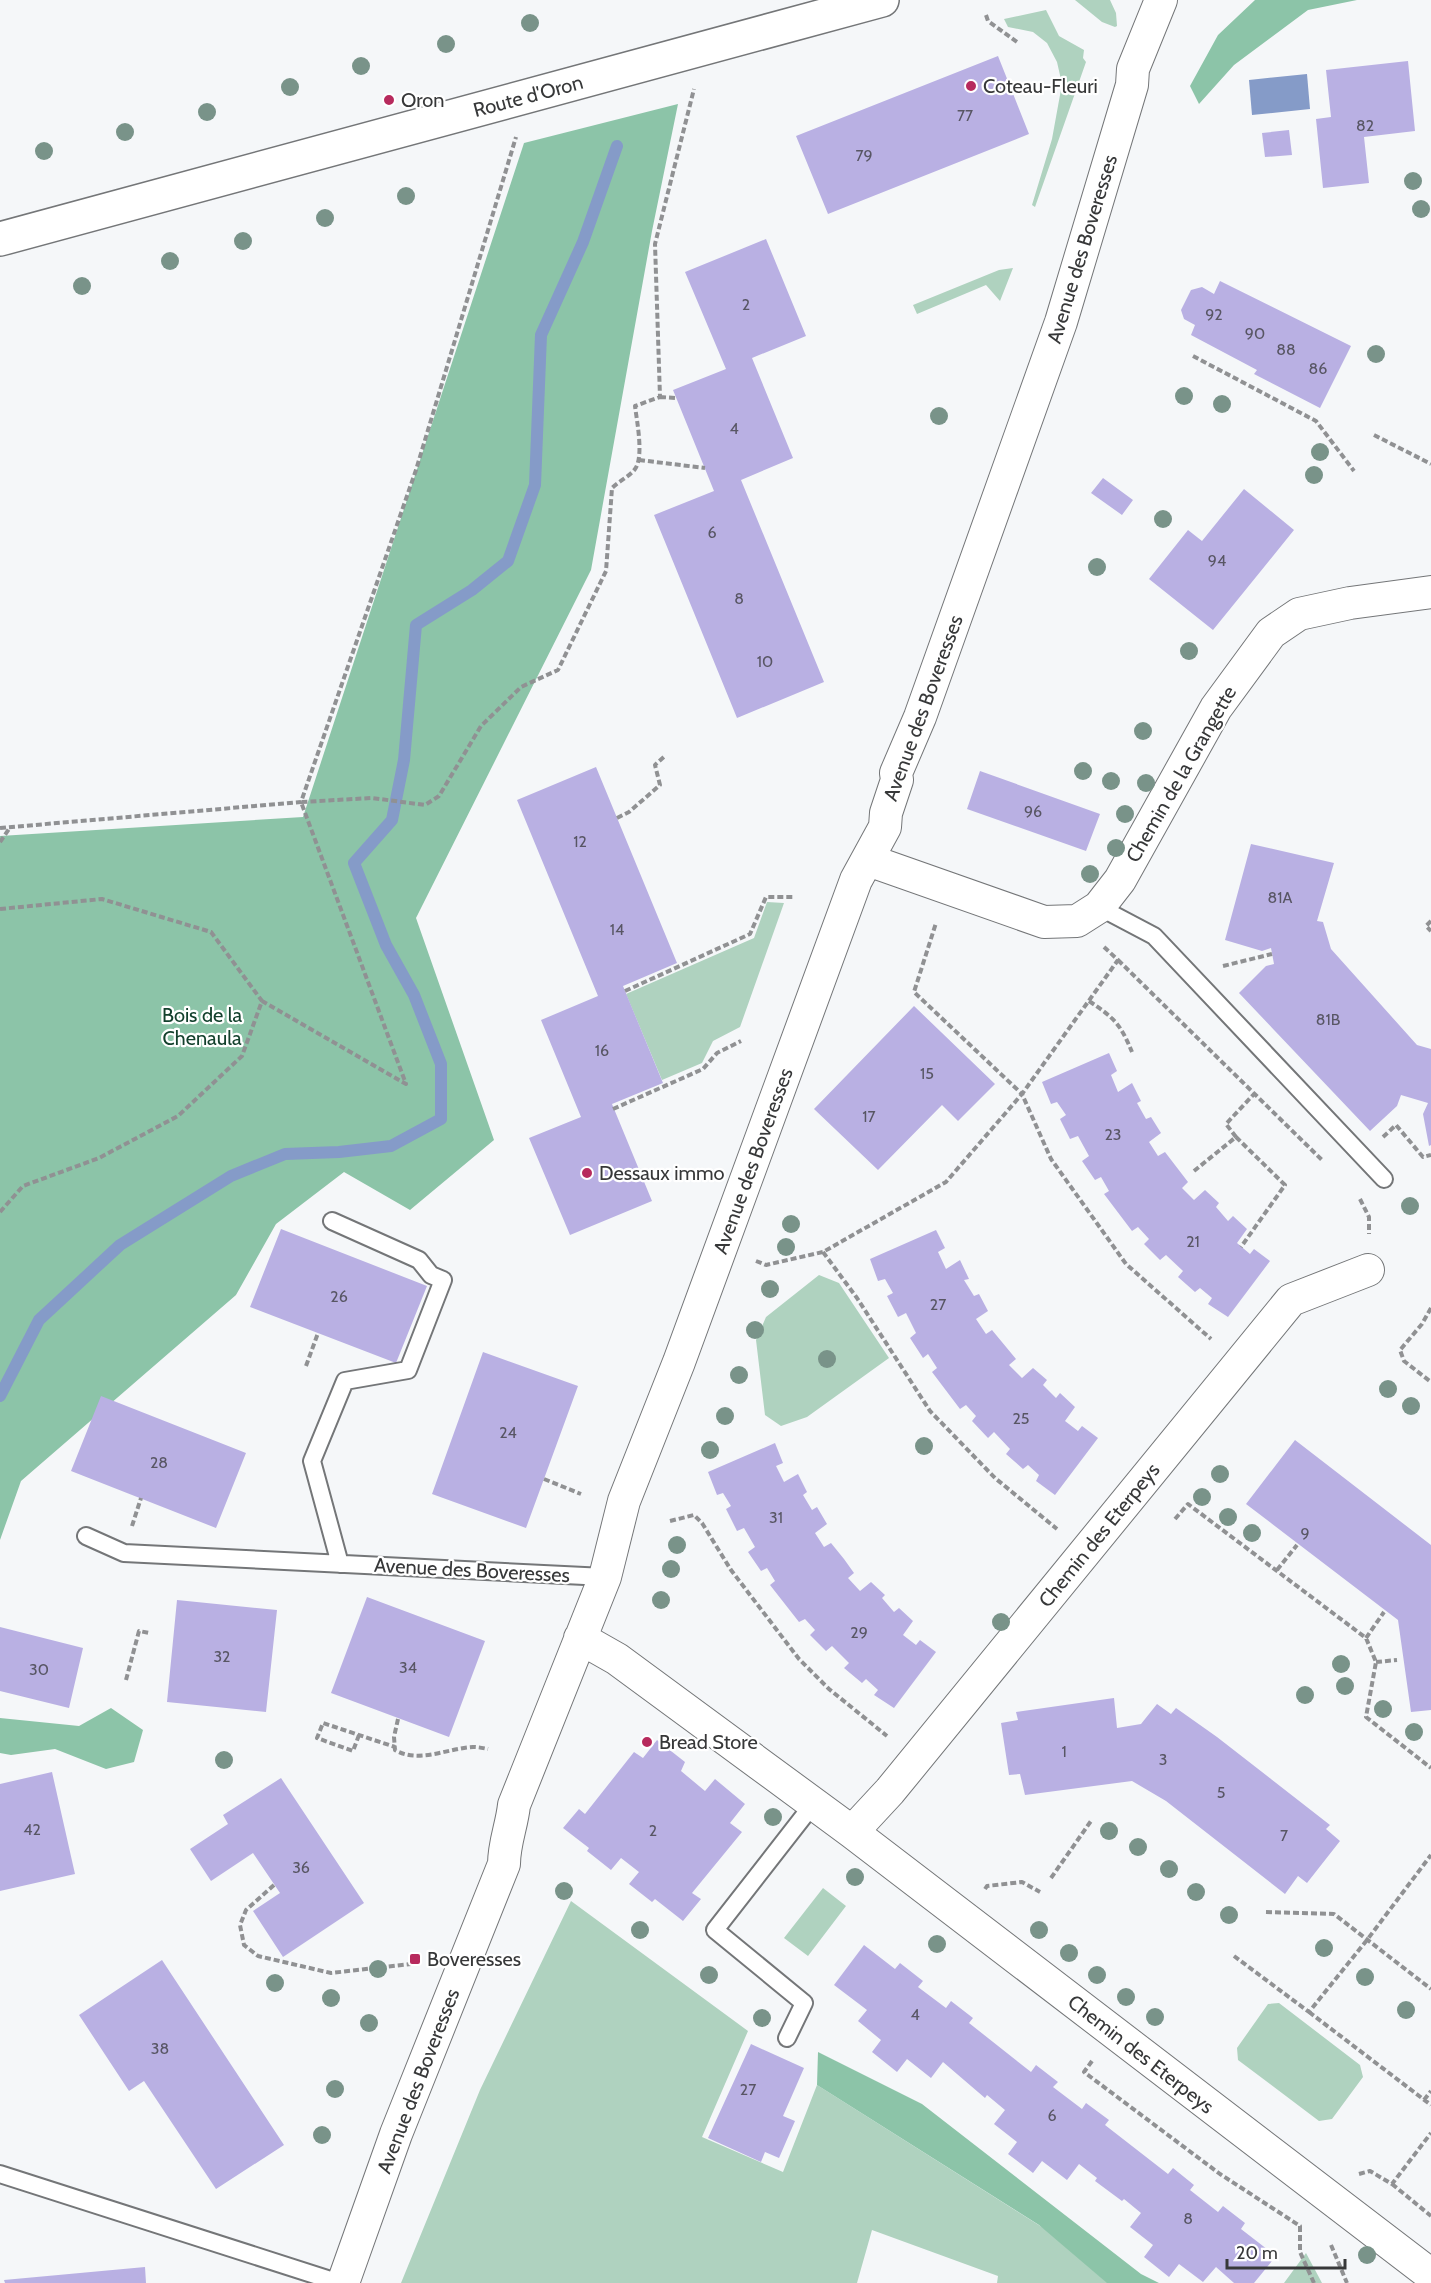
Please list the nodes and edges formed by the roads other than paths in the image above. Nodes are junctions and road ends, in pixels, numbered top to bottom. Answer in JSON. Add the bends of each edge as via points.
{"nodes":[{"id":1,"x":882,"y":0,"type":"edge"},
{"id":2,"x":1161,"y":0,"type":"edge"},
{"id":3,"x":0,"y":239,"type":"edge"},
{"id":4,"x":1431,"y":592,"type":"edge"},
{"id":5,"x":868,"y":860,"type":"junction"},
{"id":6,"x":1088,"y":914,"type":"junction"},
{"id":7,"x":1384,"y":1179,"type":"dead end"},
{"id":8,"x":332,"y":1221,"type":"dead end"},
{"id":9,"x":1368,"y":1270,"type":"road end"},
{"id":10,"x":86,"y":1536,"type":"dead end"},
{"id":11,"x":340,"y":1563,"type":"junction"},
{"id":12,"x":605,"y":1577,"type":"junction"},
{"id":13,"x":580,"y":1638,"type":"junction"},
{"id":14,"x":814,"y":1803,"type":"junction"},
{"id":15,"x":852,"y":1832,"type":"junction"},
{"id":16,"x":787,"y":2038,"type":"dead end"},
{"id":17,"x":0,"y":2174,"type":"edge"},
{"id":18,"x":1431,"y":2276,"type":"edge"},
{"id":19,"x":341,"y":2283,"type":"edge"}],
"edges":[{"from":1,"to":3,"type":"main road","name":"Route d'Oron"},
{"from":2,"to":5,"type":"street","name":"Avenue des Boveresses","via":[[1133,69],[1132,85],[1061,322],[920,717],[896,773],[885,827]]},
{"from":4,"to":6,"type":"street","name":"Chemin de la Grangette","via":[[1299,614],[1270,633],[1216,708],[1120,880]]},
{"from":5,"to":6,"type":"street","via":[[1044,922]]},
{"from":5,"to":12,"type":"street","name":"Avenue des Boveresses","via":[[856,880],[624,1501]]},
{"from":6,"to":7,"type":"lane","via":[[1154,936]]},
{"from":8,"to":11,"type":"lane","via":[[419,1260],[431,1275],[442,1280],[408,1370],[345,1381],[312,1461]]},
{"from":9,"to":15,"type":"street","name":"Chemin des Eterpeys","via":[[1291,1300],[918,1757]]},
{"from":10,"to":11,"type":"lane","name":"Avenue des Boveresses","via":[[124,1553]]},
{"from":11,"to":12,"type":"lane","name":"Avenue des Boveresses"},
{"from":12,"to":13,"type":"street","name":"Avenue des Boveresses"},
{"from":13,"to":14,"type":"street","name":"Chemin des Eterpeys","via":[[617,1659]]},
{"from":13,"to":19,"type":"street","name":"Avenue des Boveresses","via":[[514,1805],[504,1864]]},
{"from":14,"to":15,"type":"street","name":"Chemin des Eterpeys"},
{"from":14,"to":16,"type":"lane","via":[[715,1930],[804,2003]]},
{"from":15,"to":18,"type":"street","name":"Chemin des Eterpeys"},
{"from":17,"to":19,"type":"lane","name":"Avenue des Boveresses"}]}
